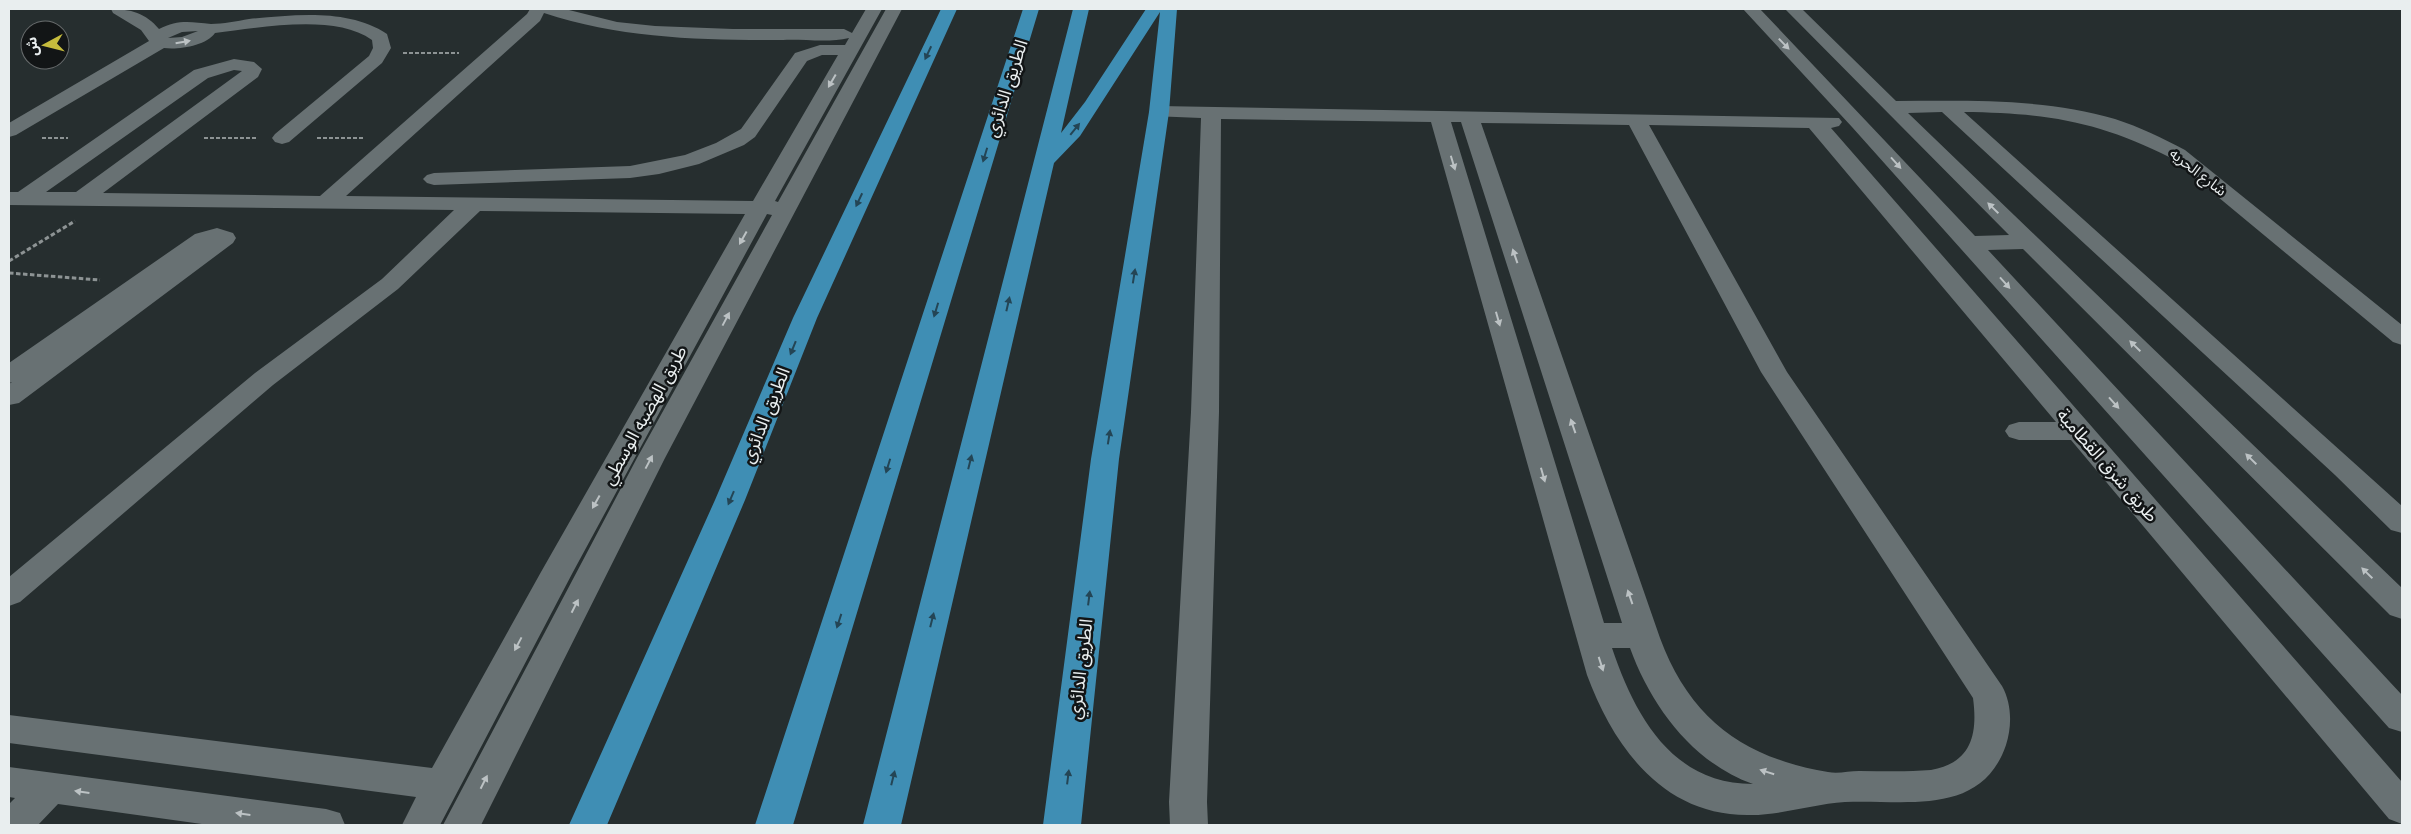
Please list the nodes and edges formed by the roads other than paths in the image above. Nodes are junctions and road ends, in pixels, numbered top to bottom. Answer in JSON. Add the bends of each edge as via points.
{"nodes":[{"id":1,"x":119,"y":9,"type":"edge"},
{"id":2,"x":538,"y":9,"type":"edge"},
{"id":3,"x":549,"y":9,"type":"edge"},
{"id":4,"x":874,"y":9,"type":"edge"},
{"id":5,"x":894,"y":9,"type":"edge"},
{"id":6,"x":949,"y":9,"type":"edge"},
{"id":7,"x":1031,"y":9,"type":"edge"},
{"id":8,"x":1081,"y":9,"type":"edge"},
{"id":9,"x":1154,"y":9,"type":"edge"},
{"id":10,"x":1169,"y":9,"type":"edge"},
{"id":11,"x":1751,"y":9,"type":"edge"},
{"id":12,"x":1793,"y":9,"type":"edge"},
{"id":13,"x":166,"y":16,"type":"dead end"},
{"id":14,"x":200,"y":27,"type":"junction"},
{"id":15,"x":159,"y":40,"type":"junction"},
{"id":16,"x":855,"y":42,"type":"junction"},
{"id":17,"x":1890,"y":107,"type":"junction"},
{"id":18,"x":1948,"y":107,"type":"junction"},
{"id":19,"x":1159,"y":112,"type":"junction"},
{"id":20,"x":1211,"y":112,"type":"junction"},
{"id":21,"x":1439,"y":116,"type":"junction"},
{"id":22,"x":1469,"y":117,"type":"junction"},
{"id":23,"x":1636,"y":119,"type":"junction"},
{"id":24,"x":1815,"y":122,"type":"junction"},
{"id":25,"x":1859,"y":123,"type":"junction"},
{"id":26,"x":9,"y":131,"type":"edge"},
{"id":27,"x":282,"y":138,"type":"dead end"},
{"id":28,"x":1041,"y":164,"type":"junction"},
{"id":29,"x":434,"y":179,"type":"dead end"},
{"id":30,"x":16,"y":198,"type":"edge"},
{"id":31,"x":81,"y":198,"type":"junction"},
{"id":32,"x":327,"y":201,"type":"junction"},
{"id":33,"x":1464,"y":202,"type":"junction"},
{"id":34,"x":475,"y":203,"type":"junction"},
{"id":35,"x":1498,"y":203,"type":"junction"},
{"id":36,"x":772,"y":208,"type":"junction"},
{"id":37,"x":2028,"y":242,"type":"junction"},
{"id":38,"x":1969,"y":243,"type":"junction"},
{"id":39,"x":2402,"y":337,"type":"edge"},
{"id":40,"x":1509,"y":359,"type":"junction"},
{"id":41,"x":1550,"y":359,"type":"junction"},
{"id":42,"x":9,"y":375,"type":"edge"},
{"id":43,"x":9,"y":397,"type":"edge"},
{"id":44,"x":2022,"y":435,"type":"dead end"},
{"id":45,"x":2083,"y":435,"type":"junction"},
{"id":46,"x":2402,"y":523,"type":"edge"},
{"id":47,"x":9,"y":594,"type":"edge"},
{"id":48,"x":2402,"y":607,"type":"edge"},
{"id":49,"x":1591,"y":635,"type":"junction"},
{"id":50,"x":1643,"y":636,"type":"junction"},
{"id":51,"x":2402,"y":718,"type":"edge"},
{"id":52,"x":9,"y":729,"type":"edge"},
{"id":53,"x":9,"y":782,"type":"edge"},
{"id":54,"x":442,"y":785,"type":"junction"},
{"id":55,"x":50,"y":788,"type":"junction"},
{"id":56,"x":1832,"y":788,"type":"junction"},
{"id":57,"x":2402,"y":808,"type":"edge"},
{"id":58,"x":14,"y":825,"type":"edge"},
{"id":59,"x":326,"y":825,"type":"edge"},
{"id":60,"x":422,"y":825,"type":"edge"},
{"id":61,"x":462,"y":825,"type":"edge"},
{"id":62,"x":588,"y":825,"type":"edge"},
{"id":63,"x":774,"y":825,"type":"edge"},
{"id":64,"x":882,"y":825,"type":"edge"},
{"id":65,"x":1062,"y":825,"type":"edge"},
{"id":66,"x":1189,"y":825,"type":"edge"}],
"edges":[{"from":1,"to":15,"type":"street","via":[[147,26]]},
{"from":2,"to":32,"type":"street","via":[[534,17]]},
{"from":3,"to":16,"type":"street","via":[[597,23],[650,30]]},
{"from":4,"to":16,"type":"street","name":"طريق الهضبه الوسطي"},
{"from":5,"to":36,"type":"street","name":"طريق الهضبه الوسطي"},
{"from":6,"to":62,"type":"highway","name":"الطريق الدائري","one_way":true,"via":[[805,318],[730,500]]},
{"from":7,"to":63,"type":"highway","name":"الطريق الدائري","one_way":true},
{"from":8,"to":28,"type":"highway"},
{"from":28,"to":9,"type":"highway","one_way":true,"via":[[1073,132]]},
{"from":10,"to":19,"type":"highway","name":"الطريق الدائري"},
{"from":11,"to":25,"type":"street","one_way":true},
{"from":12,"to":17,"type":"street"},
{"from":13,"to":14,"type":"street"},
{"from":14,"to":15,"type":"street","via":[[206,34],[192,40],[174,43]]},
{"from":14,"to":27,"type":"street","via":[[345,22],[376,33],[383,43],[380,53]]},
{"from":15,"to":26,"type":"street"},
{"from":16,"to":29,"type":"street","via":[[801,57],[748,132],[737,140],[679,163],[655,170],[630,172]]},
{"from":16,"to":36,"type":"street","name":"طريق الهضبه الوسطي","one_way":true},
{"from":17,"to":18,"type":"street","name":"شارع الحريه"},
{"from":37,"to":17,"type":"street","one_way":true},
{"from":18,"to":39,"type":"street","name":"شارع الحريه","via":[[2019,107],[2056,111],[2111,124],[2164,146],[2178,154]]},
{"from":18,"to":46,"type":"street"},
{"from":19,"to":20,"type":"street"},
{"from":65,"to":19,"type":"highway","name":"الطريق الدائري","one_way":true,"via":[[1105,459]]},
{"from":20,"to":21,"type":"street"},
{"from":20,"to":66,"type":"street","via":[[1205,412]]},
{"from":21,"to":22,"type":"street"},
{"from":21,"to":33,"type":"street","one_way":true},
{"from":22,"to":23,"type":"street"},
{"from":22,"to":35,"type":"street"},
{"from":23,"to":24,"type":"street"},
{"from":23,"to":56,"type":"street","via":[[1774,372],[1990,696],[1994,718],[1992,738],[1977,764],[1963,775],[1922,786]]},
{"from":24,"to":25,"type":"street"},
{"from":24,"to":45,"type":"street","name":"طريق شرق القطامية"},
{"from":25,"to":38,"type":"street","one_way":true},
{"from":64,"to":28,"type":"highway","one_way":true},
{"from":30,"to":31,"type":"street"},
{"from":30,"to":31,"type":"street","via":[[201,74],[239,64],[253,69]]},
{"from":31,"to":32,"type":"street"},
{"from":32,"to":34,"type":"street"},
{"from":33,"to":35,"type":"street"},
{"from":33,"to":40,"type":"street","one_way":true},
{"from":34,"to":36,"type":"street"},
{"from":34,"to":47,"type":"street","via":[[395,280],[264,379]]},
{"from":41,"to":35,"type":"street","one_way":true},
{"from":36,"to":54,"type":"street","name":"طريق الهضبه الوسطي","one_way":true,"via":[[557,572]]},
{"from":61,"to":36,"type":"street","name":"طريق الهضبه الوسطي","one_way":true,"via":[[651,458]]},
{"from":37,"to":38,"type":"street"},
{"from":48,"to":37,"type":"street","one_way":true},
{"from":38,"to":51,"type":"street","one_way":true},
{"from":40,"to":41,"type":"street"},
{"from":40,"to":49,"type":"street","one_way":true},
{"from":50,"to":41,"type":"street","one_way":true},
{"from":42,"to":43,"type":"street","via":[[203,239],[217,235],[225,238]]},
{"from":44,"to":45,"type":"street"},
{"from":45,"to":57,"type":"street","name":"طريق شرق القطامية"},
{"from":49,"to":50,"type":"street"},
{"from":49,"to":56,"type":"street","one_way":true,"via":[[1622,719],[1634,737],[1672,774],[1694,787],[1727,798],[1765,799]]},
{"from":56,"to":50,"type":"street","one_way":true,"via":[[1760,770],[1707,736],[1670,696]]},
{"from":52,"to":54,"type":"street"},
{"from":53,"to":55,"type":"street"},
{"from":54,"to":60,"type":"street","name":"طريق الهضبه الوسطي"},
{"from":55,"to":58,"type":"street"},
{"from":59,"to":55,"type":"street","one_way":true}]}
